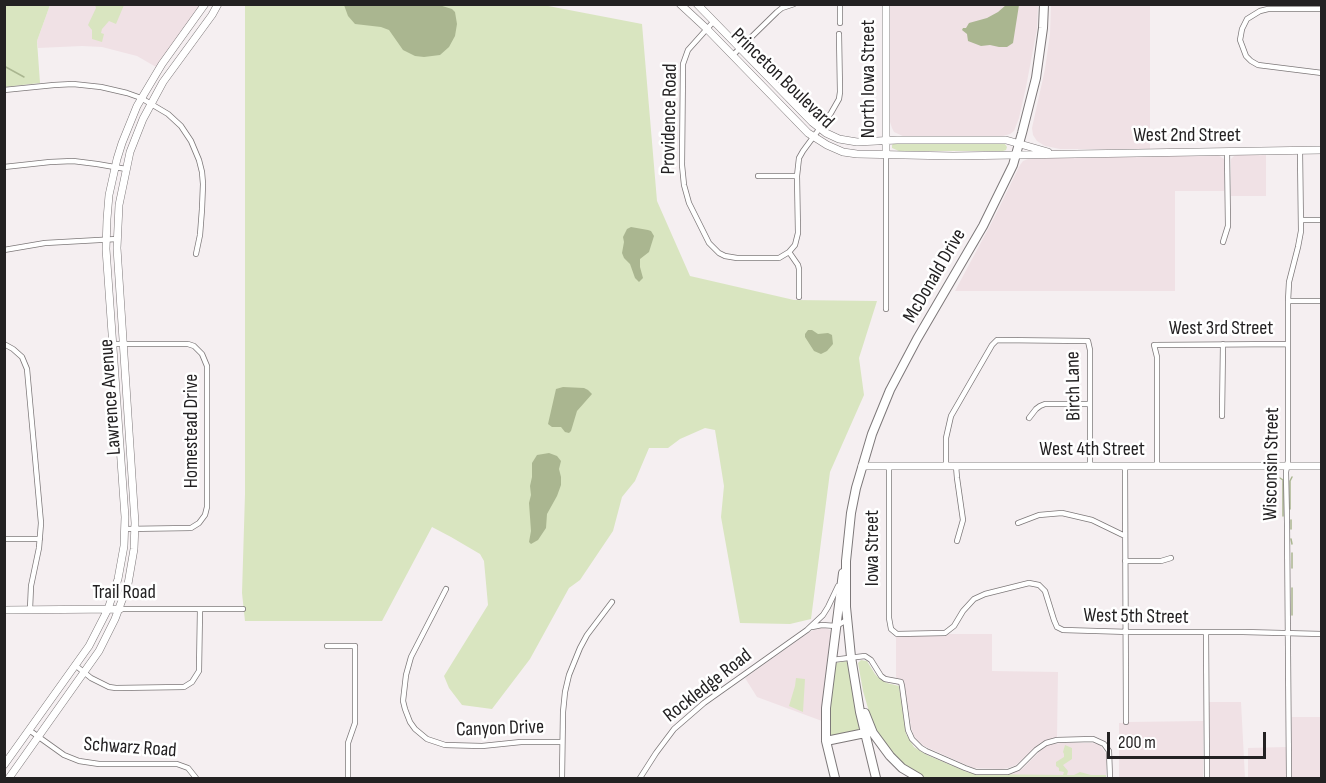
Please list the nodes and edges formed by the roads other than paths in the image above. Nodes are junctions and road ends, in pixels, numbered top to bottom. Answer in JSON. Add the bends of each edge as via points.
{"nodes":[{"id":1,"x":206,"y":4,"type":"edge"},
{"id":2,"x":218,"y":4,"type":"edge"},
{"id":3,"x":697,"y":4,"type":"edge"},
{"id":4,"x":794,"y":4,"type":"edge"},
{"id":5,"x":840,"y":4,"type":"edge"},
{"id":6,"x":886,"y":4,"type":"edge"},
{"id":7,"x":1044,"y":4,"type":"edge"},
{"id":8,"x":681,"y":5,"type":"edge"},
{"id":9,"x":1322,"y":9,"type":"edge"},
{"id":10,"x":714,"y":21,"type":"junction"},
{"id":11,"x":840,"y":23,"type":"dead end"},
{"id":12,"x":707,"y":29,"type":"junction"},
{"id":13,"x":839,"y":34,"type":"dead end"},
{"id":14,"x":740,"y":48,"type":"junction"},
{"id":15,"x":733,"y":55,"type":"junction"},
{"id":16,"x":1251,"y":61,"type":"junction"},
{"id":17,"x":1246,"y":67,"type":"dead end"},
{"id":18,"x":1322,"y":74,"type":"edge"},
{"id":19,"x":4,"y":90,"type":"edge"},
{"id":20,"x":141,"y":98,"type":"junction"},
{"id":21,"x":151,"y":103,"type":"junction"},
{"id":22,"x":819,"y":128,"type":"junction"},
{"id":23,"x":813,"y":137,"type":"junction"},
{"id":24,"x":886,"y":141,"type":"junction"},
{"id":25,"x":1019,"y":143,"type":"junction"},
{"id":26,"x":1322,"y":150,"type":"edge"},
{"id":27,"x":1300,"y":151,"type":"junction"},
{"id":28,"x":1227,"y":152,"type":"junction"},
{"id":29,"x":886,"y":154,"type":"junction"},
{"id":30,"x":1053,"y":154,"type":"junction"},
{"id":31,"x":1015,"y":155,"type":"junction"},
{"id":32,"x":4,"y":167,"type":"edge"},
{"id":33,"x":115,"y":167,"type":"junction"},
{"id":34,"x":126,"y":169,"type":"junction"},
{"id":35,"x":758,"y":176,"type":"dead end"},
{"id":36,"x":797,"y":176,"type":"junction"},
{"id":37,"x":1301,"y":220,"type":"junction"},
{"id":38,"x":1322,"y":220,"type":"edge"},
{"id":39,"x":106,"y":239,"type":"junction"},
{"id":40,"x":117,"y":239,"type":"junction"},
{"id":41,"x":1223,"y":242,"type":"dead end"},
{"id":42,"x":4,"y":250,"type":"edge"},
{"id":43,"x":789,"y":252,"type":"junction"},
{"id":44,"x":196,"y":254,"type":"dead end"},
{"id":45,"x":799,"y":297,"type":"dead end"},
{"id":46,"x":1288,"y":301,"type":"junction"},
{"id":47,"x":1322,"y":301,"type":"edge"},
{"id":48,"x":886,"y":309,"type":"dead end"},
{"id":49,"x":4,"y":344,"type":"edge"},
{"id":50,"x":112,"y":344,"type":"junction"},
{"id":51,"x":124,"y":344,"type":"junction"},
{"id":52,"x":1223,"y":344,"type":"junction"},
{"id":53,"x":1288,"y":344,"type":"junction"},
{"id":54,"x":1090,"y":404,"type":"junction"},
{"id":55,"x":1222,"y":416,"type":"dead end"},
{"id":56,"x":1029,"y":418,"type":"dead end"},
{"id":57,"x":862,"y":466,"type":"junction"},
{"id":58,"x":889,"y":466,"type":"junction"},
{"id":59,"x":946,"y":466,"type":"junction"},
{"id":60,"x":956,"y":466,"type":"junction"},
{"id":61,"x":1090,"y":466,"type":"junction"},
{"id":62,"x":1125,"y":466,"type":"junction"},
{"id":63,"x":1157,"y":466,"type":"junction"},
{"id":64,"x":1288,"y":466,"type":"junction"},
{"id":65,"x":1322,"y":466,"type":"edge"},
{"id":66,"x":1018,"y":523,"type":"dead end"},
{"id":67,"x":125,"y":529,"type":"junction"},
{"id":68,"x":136,"y":529,"type":"junction"},
{"id":69,"x":1125,"y":536,"type":"junction"},
{"id":70,"x":4,"y":539,"type":"edge"},
{"id":71,"x":40,"y":539,"type":"junction"},
{"id":72,"x":957,"y":541,"type":"dead end"},
{"id":73,"x":1171,"y":558,"type":"dead end"},
{"id":74,"x":846,"y":561,"type":"junction"},
{"id":75,"x":1125,"y":561,"type":"junction"},
{"id":76,"x":841,"y":581,"type":"junction"},
{"id":77,"x":446,"y":590,"type":"dead end"},
{"id":78,"x":612,"y":602,"type":"dead end"},
{"id":79,"x":4,"y":609,"type":"edge"},
{"id":80,"x":30,"y":609,"type":"junction"},
{"id":81,"x":108,"y":609,"type":"junction"},
{"id":82,"x":120,"y":609,"type":"junction"},
{"id":83,"x":200,"y":609,"type":"junction"},
{"id":84,"x":243,"y":609,"type":"dead end"},
{"id":85,"x":847,"y":619,"type":"junction"},
{"id":86,"x":836,"y":626,"type":"junction"},
{"id":87,"x":110,"y":630,"type":"junction"},
{"id":88,"x":807,"y":630,"type":"junction"},
{"id":89,"x":892,"y":630,"type":"joint"},
{"id":90,"x":1126,"y":632,"type":"junction"},
{"id":91,"x":1206,"y":632,"type":"junction"},
{"id":92,"x":1288,"y":634,"type":"junction"},
{"id":93,"x":1322,"y":634,"type":"edge"},
{"id":94,"x":327,"y":646,"type":"dead end"},
{"id":95,"x":851,"y":657,"type":"junction"},
{"id":96,"x":831,"y":660,"type":"junction"},
{"id":97,"x":75,"y":665,"type":"junction"},
{"id":98,"x":84,"y":672,"type":"junction"},
{"id":99,"x":858,"y":693,"type":"junction"},
{"id":100,"x":1126,"y":722,"type":"dead end"},
{"id":101,"x":29,"y":730,"type":"junction"},
{"id":102,"x":865,"y":733,"type":"junction"},
{"id":103,"x":38,"y":736,"type":"junction"},
{"id":104,"x":826,"y":741,"type":"junction"},
{"id":105,"x":562,"y":742,"type":"junction"},
{"id":106,"x":4,"y":765,"type":"edge"},
{"id":107,"x":9,"y":778,"type":"edge"},
{"id":108,"x":196,"y":778,"type":"edge"},
{"id":109,"x":348,"y":778,"type":"edge"},
{"id":110,"x":562,"y":778,"type":"edge"},
{"id":111,"x":640,"y":778,"type":"edge"},
{"id":112,"x":835,"y":778,"type":"edge"},
{"id":113,"x":876,"y":778,"type":"edge"},
{"id":114,"x":919,"y":778,"type":"edge"},
{"id":115,"x":1110,"y":778,"type":"edge"},
{"id":116,"x":1207,"y":778,"type":"edge"},
{"id":117,"x":1289,"y":778,"type":"edge"}],
"edges":[{"from":1,"to":20,"type":"street","name":"Lawrence Avenue"},
{"from":2,"to":21,"type":"street","name":"Lawrence Avenue"},
{"from":3,"to":10,"type":"street","name":"Princeton Boulevard"},
{"from":4,"to":14,"type":"street","via":[[777,12]]},
{"from":5,"to":11,"type":"street"},
{"from":6,"to":24,"type":"street","name":"North Iowa Street"},
{"from":7,"to":25,"type":"highway","name":"McDonald Drive","via":[[1036,78]]},
{"from":8,"to":12,"type":"street","name":"Princeton Boulevard"},
{"from":9,"to":16,"type":"street","via":[[1268,9],[1245,17],[1240,40]]},
{"from":10,"to":12,"type":"street","name":"Providence Road"},
{"from":10,"to":14,"type":"street","name":"Princeton Boulevard"},
{"from":12,"to":15,"type":"street","name":"Princeton Boulevard"},
{"from":12,"to":43,"type":"street","name":"Providence Road","via":[[688,50],[682,72],[682,165],[689,203],[709,243],[724,256],[779,258]]},
{"from":13,"to":22,"type":"street","via":[[839,99]]},
{"from":14,"to":15,"type":"street"},
{"from":14,"to":22,"type":"street","name":"Princeton Boulevard"},
{"from":15,"to":23,"type":"street","name":"Princeton Boulevard"},
{"from":16,"to":17,"type":"street"},
{"from":16,"to":18,"type":"street","via":[[1267,67]]},
{"from":19,"to":20,"type":"street","via":[[73,84]]},
{"from":20,"to":21,"type":"street"},
{"from":20,"to":33,"type":"street","name":"Lawrence Avenue"},
{"from":21,"to":34,"type":"street","name":"Lawrence Avenue"},
{"from":21,"to":44,"type":"street","via":[[181,126],[199,160],[203,194]]},
{"from":22,"to":23,"type":"street"},
{"from":22,"to":24,"type":"street","name":"Princeton Boulevard","via":[[848,141]]},
{"from":23,"to":29,"type":"street","name":"Princeton Boulevard","via":[[843,152]]},
{"from":23,"to":36,"type":"street","via":[[799,158]]},
{"from":24,"to":25,"type":"street","name":"Princeton Boulevard"},
{"from":24,"to":29,"type":"street","name":"North Iowa Street"},
{"from":25,"to":30,"type":"street","name":"West 2nd Street"},
{"from":25,"to":31,"type":"highway","name":"McDonald Drive"},
{"from":26,"to":27,"type":"street","name":"West 2nd Street"},
{"from":27,"to":28,"type":"street","name":"West 2nd Street"},
{"from":27,"to":37,"type":"street","name":"Wisconsin Street"},
{"from":28,"to":30,"type":"street","name":"West 2nd Street"},
{"from":28,"to":41,"type":"street","via":[[1228,226]]},
{"from":29,"to":31,"type":"street","name":"Princeton Boulevard"},
{"from":29,"to":48,"type":"street"},
{"from":30,"to":31,"type":"street","name":"West 2nd Street"},
{"from":31,"to":57,"type":"highway","name":"McDonald Drive","via":[[983,226],[890,390]]},
{"from":32,"to":33,"type":"street","via":[[62,161]]},
{"from":33,"to":34,"type":"street"},
{"from":33,"to":39,"type":"street","name":"Lawrence Avenue"},
{"from":34,"to":40,"type":"street","name":"Lawrence Avenue"},
{"from":35,"to":36,"type":"street"},
{"from":36,"to":43,"type":"street","via":[[798,232]]},
{"from":37,"to":38,"type":"street"},
{"from":37,"to":46,"type":"street","name":"Wisconsin Street"},
{"from":39,"to":40,"type":"street"},
{"from":39,"to":42,"type":"street"},
{"from":39,"to":50,"type":"street","name":"Lawrence Avenue"},
{"from":40,"to":51,"type":"street","name":"Lawrence Avenue"},
{"from":43,"to":45,"type":"street","via":[[799,269]]},
{"from":46,"to":47,"type":"street","name":"West 3rd Street"},
{"from":46,"to":53,"type":"street","name":"Wisconsin Street"},
{"from":49,"to":71,"type":"street","via":[[18,352],[25,363]]},
{"from":50,"to":51,"type":"street","name":"Homestead Drive"},
{"from":50,"to":67,"type":"street","name":"Lawrence Avenue"},
{"from":51,"to":68,"type":"street","name":"Lawrence Avenue"},
{"from":51,"to":68,"type":"street","name":"Homestead Drive","via":[[188,345],[202,354],[207,366],[205,515],[191,528]]},
{"from":52,"to":53,"type":"street","name":"West 3rd Street"},
{"from":52,"to":55,"type":"street"},
{"from":52,"to":63,"type":"street","name":"West 3rd Street","via":[[1154,345]]},
{"from":53,"to":64,"type":"street","name":"Wisconsin Street"},
{"from":54,"to":56,"type":"street","via":[[1045,404]]},
{"from":54,"to":59,"type":"street","name":"Birch Lane","via":[[1088,340],[997,340],[951,416]]},
{"from":54,"to":61,"type":"street","name":"Birch Lane"},
{"from":57,"to":58,"type":"street","name":"West 4th Street"},
{"from":57,"to":74,"type":"highway","name":"McDonald Drive","via":[[851,513]]},
{"from":58,"to":59,"type":"street","name":"West 4th Street"},
{"from":58,"to":89,"type":"street","name":"Iowa Street","via":[[888,591]]},
{"from":59,"to":60,"type":"street","name":"West 4th Street"},
{"from":60,"to":61,"type":"street","name":"West 4th Street"},
{"from":60,"to":72,"type":"street","via":[[963,520]]},
{"from":61,"to":62,"type":"street","name":"West 4th Street"},
{"from":62,"to":63,"type":"street","name":"West 4th Street"},
{"from":62,"to":69,"type":"street"},
{"from":63,"to":64,"type":"street","name":"West 4th Street"},
{"from":64,"to":65,"type":"street","name":"West 4th Street"},
{"from":64,"to":92,"type":"street","name":"Wisconsin Street"},
{"from":66,"to":69,"type":"street","via":[[1039,515],[1062,513],[1092,520]]},
{"from":67,"to":68,"type":"street","name":"Homestead Drive"},
{"from":67,"to":81,"type":"street","name":"Lawrence Avenue","via":[[122,561]]},
{"from":68,"to":82,"type":"street","name":"Lawrence Avenue","via":[[131,571]]},
{"from":69,"to":75,"type":"street"},
{"from":70,"to":71,"type":"street"},
{"from":71,"to":80,"type":"street"},
{"from":73,"to":75,"type":"street"},
{"from":74,"to":76,"type":"highway","name":"McDonald Drive"},
{"from":74,"to":85,"type":"highway","name":"McDonald Drive"},
{"from":75,"to":90,"type":"street"},
{"from":76,"to":86,"type":"highway","name":"McDonald Drive"},
{"from":76,"to":88,"type":"street","name":"Rockledge Road","via":[[823,615]]},
{"from":77,"to":105,"type":"street","name":"Canyon Drive","via":[[405,675],[403,701],[415,729],[445,746]]},
{"from":78,"to":105,"type":"street","via":[[587,635],[574,661],[565,692]]},
{"from":79,"to":80,"type":"street","name":"Trail Road"},
{"from":80,"to":81,"type":"street","name":"Trail Road"},
{"from":81,"to":82,"type":"street","name":"Trail Road"},
{"from":81,"to":87,"type":"street"},
{"from":81,"to":97,"type":"street","name":"Lawrence Avenue"},
{"from":82,"to":83,"type":"street","name":"Trail Road"},
{"from":82,"to":87,"type":"street","name":"Lawrence Avenue"},
{"from":83,"to":84,"type":"street","name":"Trail Road"},
{"from":83,"to":98,"type":"street","via":[[200,666],[189,685],[116,688],[103,685]]},
{"from":85,"to":86,"type":"street"},
{"from":85,"to":95,"type":"highway","name":"McDonald Drive"},
{"from":86,"to":88,"type":"street"},
{"from":86,"to":96,"type":"highway","name":"McDonald Drive"},
{"from":87,"to":98,"type":"street","name":"Lawrence Avenue"},
{"from":88,"to":111,"type":"street","name":"Rockledge Road","via":[[687,717],[663,743]]},
{"from":89,"to":90,"type":"street","name":"West 5th Street","via":[[902,635],[945,633],[974,599],[1029,583],[1046,591],[1057,627],[1069,631]]},
{"from":90,"to":91,"type":"street","name":"West 5th Street"},
{"from":90,"to":100,"type":"street"},
{"from":91,"to":92,"type":"street","name":"West 5th Street"},
{"from":91,"to":116,"type":"street"},
{"from":92,"to":93,"type":"street","name":"West 5th Street"},
{"from":92,"to":117,"type":"street","name":"Wisconsin Street"},
{"from":94,"to":109,"type":"street","via":[[355,646],[355,723],[348,743]]},
{"from":95,"to":96,"type":"street"},
{"from":95,"to":99,"type":"highway","name":"McDonald Drive"},
{"from":95,"to":115,"type":"street","via":[[868,658],[885,679],[901,682],[910,734],[926,752],[971,771],[1008,772],[1052,741],[1093,740],[1104,744],[1108,751]]},
{"from":96,"to":104,"type":"highway","name":"McDonald Drive"},
{"from":97,"to":98,"type":"street"},
{"from":97,"to":101,"type":"street","name":"Lawrence Avenue"},
{"from":98,"to":103,"type":"street","name":"Lawrence Avenue"},
{"from":99,"to":102,"type":"highway","name":"McDonald Drive"},
{"from":99,"to":114,"type":"highway","via":[[881,746],[902,768]]},
{"from":101,"to":103,"type":"street","name":"Schwarz Road"},
{"from":101,"to":106,"type":"street","name":"Lawrence Avenue"},
{"from":102,"to":104,"type":"highway"},
{"from":102,"to":113,"type":"highway","name":"McDonald Drive"},
{"from":103,"to":107,"type":"street","name":"Lawrence Avenue"},
{"from":103,"to":108,"type":"street","name":"Schwarz Road","via":[[79,761],[177,764],[188,768]]},
{"from":104,"to":112,"type":"highway","name":"McDonald Drive"},
{"from":105,"to":110,"type":"street"}]}
